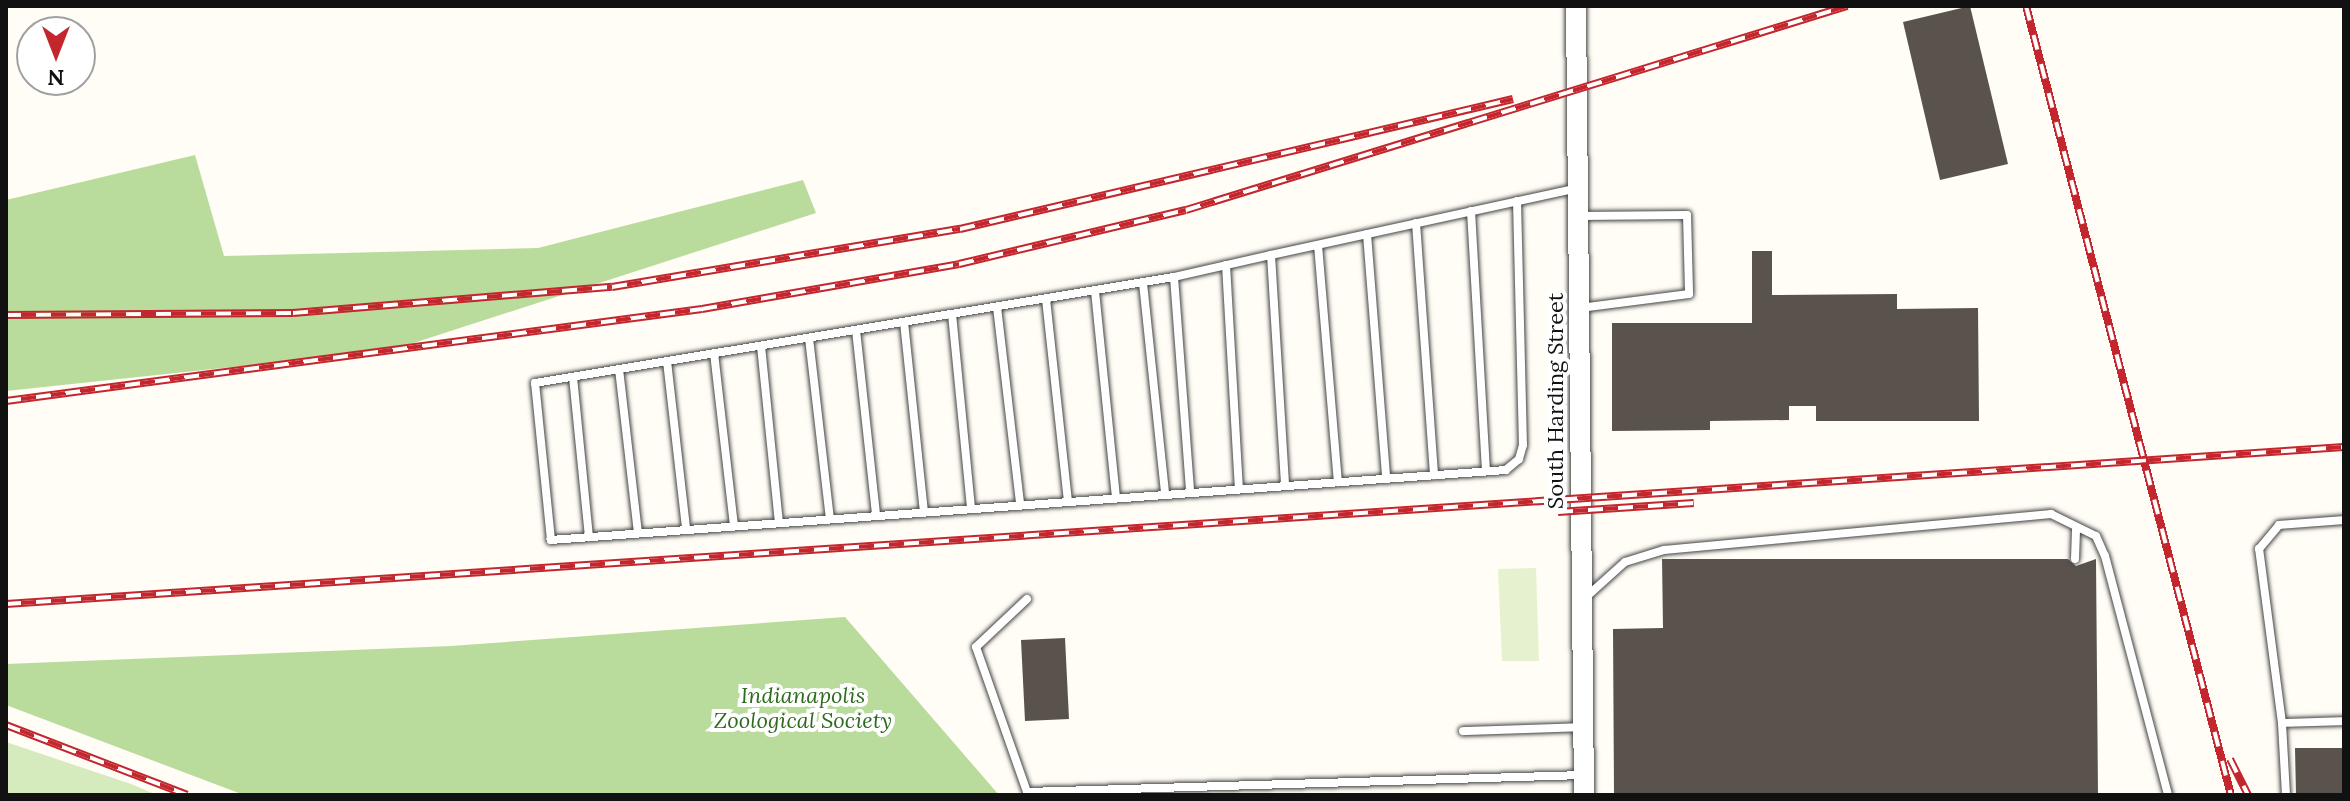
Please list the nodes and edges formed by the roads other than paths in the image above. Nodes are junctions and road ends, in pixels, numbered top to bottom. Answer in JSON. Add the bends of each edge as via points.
{"nodes":[{"id":1,"x":1576,"y":6,"type":"edge"},
{"id":2,"x":1579,"y":188,"type":"junction"},
{"id":3,"x":1517,"y":201,"type":"junction"},
{"id":4,"x":1471,"y":211,"type":"junction"},
{"id":5,"x":1579,"y":216,"type":"junction"},
{"id":6,"x":1416,"y":223,"type":"junction"},
{"id":7,"x":1367,"y":234,"type":"junction"},
{"id":8,"x":1318,"y":245,"type":"junction"},
{"id":9,"x":1271,"y":255,"type":"junction"},
{"id":10,"x":1226,"y":265,"type":"junction"},
{"id":11,"x":1174,"y":277,"type":"junction"},
{"id":12,"x":1143,"y":283,"type":"junction"},
{"id":13,"x":1095,"y":291,"type":"junction"},
{"id":14,"x":1046,"y":299,"type":"junction"},
{"id":15,"x":997,"y":307,"type":"junction"},
{"id":16,"x":1579,"y":308,"type":"junction"},
{"id":17,"x":952,"y":314,"type":"junction"},
{"id":18,"x":904,"y":322,"type":"junction"},
{"id":19,"x":856,"y":330,"type":"junction"},
{"id":20,"x":809,"y":338,"type":"junction"},
{"id":21,"x":761,"y":346,"type":"junction"},
{"id":22,"x":714,"y":353,"type":"junction"},
{"id":23,"x":667,"y":361,"type":"junction"},
{"id":24,"x":619,"y":369,"type":"junction"},
{"id":25,"x":573,"y":377,"type":"junction"},
{"id":26,"x":1486,"y":471,"type":"junction"},
{"id":27,"x":1434,"y":475,"type":"junction"},
{"id":28,"x":1386,"y":478,"type":"junction"},
{"id":29,"x":1338,"y":482,"type":"junction"},
{"id":30,"x":1285,"y":485,"type":"junction"},
{"id":31,"x":1239,"y":489,"type":"junction"},
{"id":32,"x":1190,"y":491,"type":"junction"},
{"id":33,"x":1165,"y":493,"type":"junction"},
{"id":34,"x":1116,"y":497,"type":"junction"},
{"id":35,"x":1068,"y":500,"type":"junction"},
{"id":36,"x":1020,"y":504,"type":"junction"},
{"id":37,"x":971,"y":508,"type":"junction"},
{"id":38,"x":924,"y":511,"type":"junction"},
{"id":39,"x":876,"y":515,"type":"junction"},
{"id":40,"x":830,"y":519,"type":"junction"},
{"id":41,"x":2344,"y":520,"type":"edge"},
{"id":42,"x":779,"y":522,"type":"junction"},
{"id":43,"x":734,"y":526,"type":"junction"},
{"id":44,"x":2076,"y":527,"type":"junction"},
{"id":45,"x":686,"y":529,"type":"junction"},
{"id":46,"x":638,"y":533,"type":"junction"},
{"id":47,"x":589,"y":537,"type":"junction"},
{"id":48,"x":2075,"y":559,"type":"dead end"},
{"id":49,"x":1027,"y":599,"type":"dead end"},
{"id":50,"x":1582,"y":600,"type":"junction"},
{"id":51,"x":2344,"y":721,"type":"edge"},
{"id":52,"x":2282,"y":723,"type":"junction"},
{"id":53,"x":1583,"y":727,"type":"junction"},
{"id":54,"x":1463,"y":731,"type":"dead end"},
{"id":55,"x":1584,"y":785,"type":"edge"},
{"id":56,"x":2168,"y":795,"type":"edge"},
{"id":57,"x":2286,"y":795,"type":"edge"}],
"edges":[{"from":1,"to":2,"type":"street","name":"South Harding Street"},
{"from":2,"to":3,"type":"lane"},
{"from":2,"to":5,"type":"street","name":"South Harding Street"},
{"from":3,"to":4,"type":"lane"},
{"from":3,"to":26,"type":"lane","via":[[1523,445],[1519,459],[1506,470]]},
{"from":4,"to":6,"type":"lane"},
{"from":4,"to":26,"type":"lane"},
{"from":5,"to":16,"type":"street","name":"South Harding Street"},
{"from":5,"to":16,"type":"lane","via":[[1687,215],[1689,294]]},
{"from":6,"to":7,"type":"lane"},
{"from":6,"to":27,"type":"lane"},
{"from":7,"to":8,"type":"lane"},
{"from":7,"to":28,"type":"lane"},
{"from":8,"to":9,"type":"lane"},
{"from":8,"to":29,"type":"lane"},
{"from":9,"to":10,"type":"lane"},
{"from":9,"to":30,"type":"lane"},
{"from":10,"to":11,"type":"lane"},
{"from":10,"to":31,"type":"lane"},
{"from":11,"to":12,"type":"lane"},
{"from":11,"to":32,"type":"lane"},
{"from":12,"to":13,"type":"lane"},
{"from":12,"to":33,"type":"lane"},
{"from":13,"to":14,"type":"lane"},
{"from":13,"to":34,"type":"lane"},
{"from":14,"to":15,"type":"lane"},
{"from":14,"to":35,"type":"lane"},
{"from":15,"to":17,"type":"lane"},
{"from":15,"to":36,"type":"lane"},
{"from":16,"to":50,"type":"street","name":"South Harding Street"},
{"from":17,"to":18,"type":"lane"},
{"from":17,"to":37,"type":"lane"},
{"from":18,"to":19,"type":"lane"},
{"from":18,"to":38,"type":"lane"},
{"from":19,"to":20,"type":"lane"},
{"from":19,"to":39,"type":"lane"},
{"from":20,"to":21,"type":"lane"},
{"from":20,"to":40,"type":"lane"},
{"from":21,"to":22,"type":"lane"},
{"from":21,"to":42,"type":"lane"},
{"from":22,"to":23,"type":"lane"},
{"from":22,"to":43,"type":"lane"},
{"from":23,"to":24,"type":"lane"},
{"from":23,"to":45,"type":"lane"},
{"from":24,"to":25,"type":"lane"},
{"from":24,"to":46,"type":"lane"},
{"from":25,"to":47,"type":"lane"},
{"from":25,"to":47,"type":"lane","via":[[535,383],[551,540]]},
{"from":26,"to":27,"type":"lane"},
{"from":27,"to":28,"type":"lane"},
{"from":28,"to":29,"type":"lane"},
{"from":29,"to":30,"type":"lane"},
{"from":30,"to":31,"type":"lane"},
{"from":31,"to":32,"type":"lane"},
{"from":32,"to":33,"type":"lane"},
{"from":33,"to":34,"type":"lane"},
{"from":34,"to":35,"type":"lane"},
{"from":35,"to":36,"type":"lane"},
{"from":36,"to":37,"type":"lane"},
{"from":37,"to":38,"type":"lane"},
{"from":38,"to":39,"type":"lane"},
{"from":39,"to":40,"type":"lane"},
{"from":40,"to":42,"type":"lane"},
{"from":41,"to":52,"type":"lane","via":[[2279,525],[2259,549]]},
{"from":42,"to":43,"type":"lane"},
{"from":43,"to":45,"type":"lane"},
{"from":44,"to":48,"type":"lane"},
{"from":44,"to":50,"type":"lane","via":[[2051,514],[1664,550],[1625,562]]},
{"from":44,"to":56,"type":"lane","via":[[2096,536],[2105,556]]},
{"from":45,"to":46,"type":"lane"},
{"from":46,"to":47,"type":"lane"},
{"from":49,"to":55,"type":"lane","via":[[976,647],[1027,792]]},
{"from":50,"to":53,"type":"street","name":"South Harding Street"},
{"from":51,"to":52,"type":"lane"},
{"from":52,"to":57,"type":"lane"},
{"from":53,"to":54,"type":"lane"},
{"from":53,"to":55,"type":"street","name":"South Harding Street"}]}
